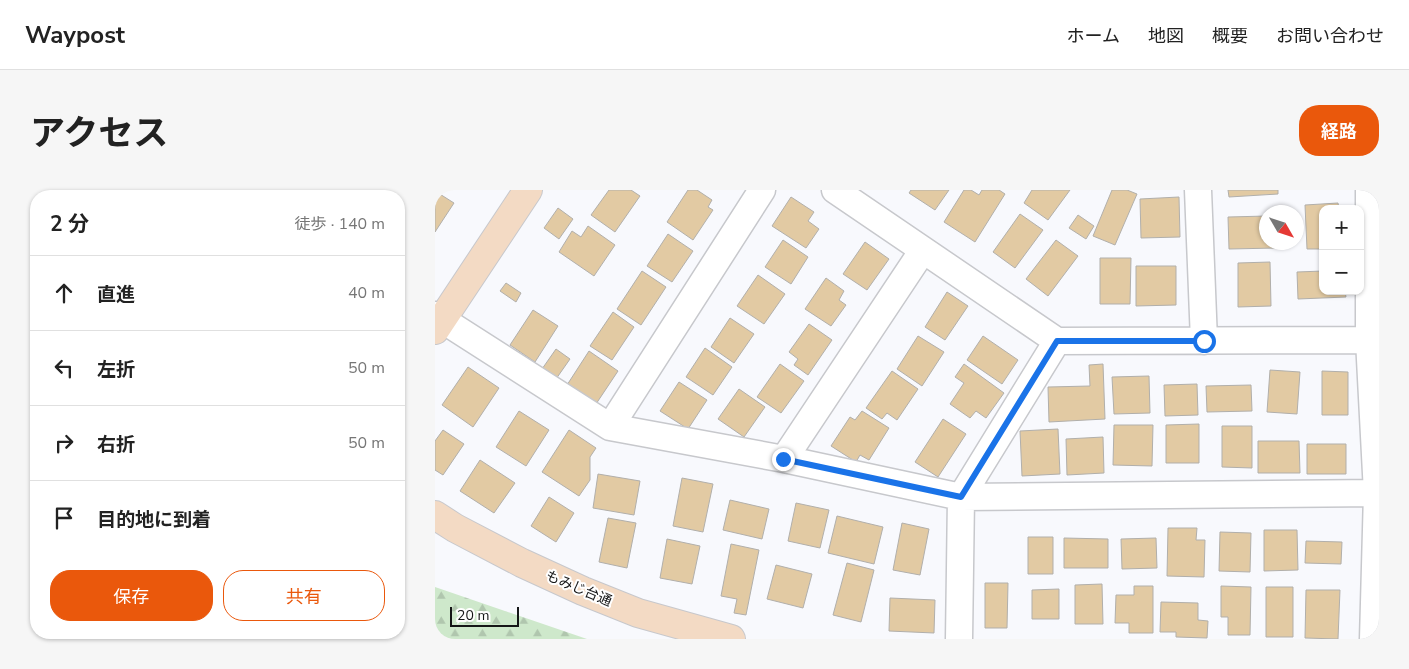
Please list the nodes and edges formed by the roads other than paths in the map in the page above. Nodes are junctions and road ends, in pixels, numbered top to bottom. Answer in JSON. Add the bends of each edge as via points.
{"nodes":[{"id":1,"x":528,"y":190,"type":"edge"},
{"id":2,"x":762,"y":190,"type":"edge"},
{"id":3,"x":835,"y":190,"type":"edge"},
{"id":4,"x":1198,"y":190,"type":"edge"},
{"id":5,"x":1369,"y":190,"type":"edge"},
{"id":6,"x":923,"y":250,"type":"junction"},
{"id":7,"x":437,"y":321,"type":"edge"},
{"id":8,"x":1374,"y":340,"type":"edge"},
{"id":9,"x":1057,"y":341,"type":"junction"},
{"id":10,"x":1204,"y":341,"type":"junction"},
{"id":11,"x":610,"y":427,"type":"junction"},
{"id":12,"x":783,"y":459,"type":"junction"},
{"id":13,"x":1378,"y":494,"type":"edge"},
{"id":14,"x":961,"y":497,"type":"junction"},
{"id":15,"x":435,"y":515,"type":"edge"},
{"id":16,"x":731,"y":639,"type":"edge"},
{"id":17,"x":959,"y":639,"type":"edge"},
{"id":18,"x":1373,"y":639,"type":"edge"}],
"edges":[{"from":1,"to":7,"type":"street"},
{"from":2,"to":11,"type":"street"},
{"from":3,"to":6,"type":"street"},
{"from":4,"to":10,"type":"street"},
{"from":5,"to":8,"type":"street"},
{"from":6,"to":9,"type":"street"},
{"from":6,"to":12,"type":"street"},
{"from":7,"to":11,"type":"street"},
{"from":8,"to":10,"type":"street"},
{"from":8,"to":13,"type":"street"},
{"from":9,"to":10,"type":"street"},
{"from":9,"to":14,"type":"street"},
{"from":11,"to":12,"type":"street"},
{"from":12,"to":14,"type":"street"},
{"from":13,"to":14,"type":"street"},
{"from":13,"to":18,"type":"street"},
{"from":14,"to":17,"type":"street"},
{"from":15,"to":16,"type":"street","name":"もみじ台通","via":[[513,558],[583,591],[638,613]]}]}
